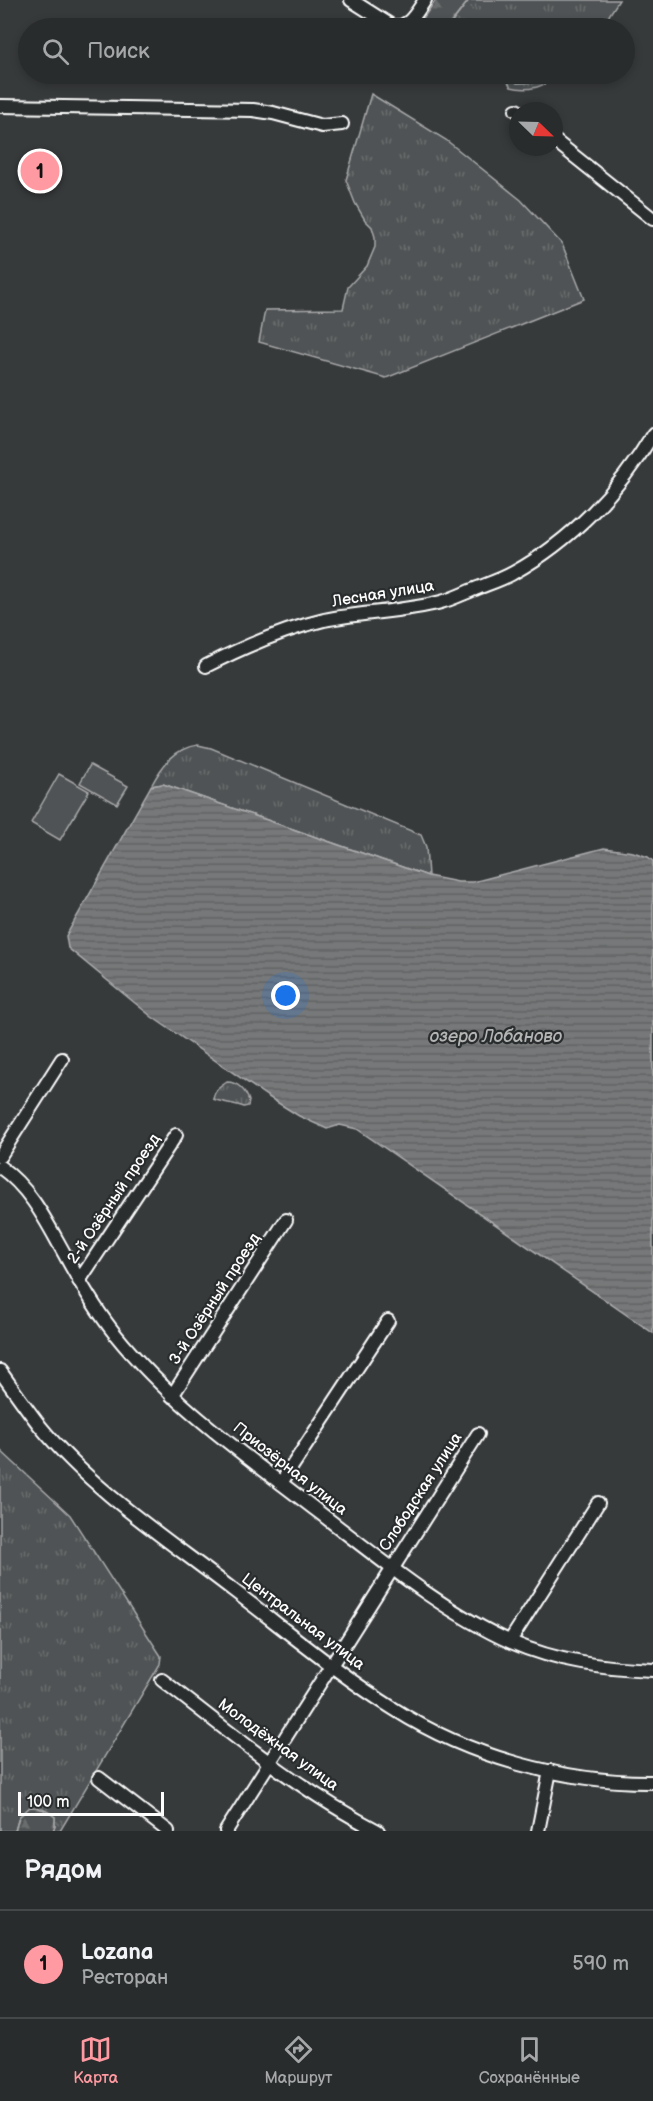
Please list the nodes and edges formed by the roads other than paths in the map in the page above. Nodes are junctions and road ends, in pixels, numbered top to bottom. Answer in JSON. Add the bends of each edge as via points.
{"nodes":[{"id":1,"x":351,"y":0,"type":"edge"},
{"id":2,"x":425,"y":0,"type":"edge"},
{"id":3,"x":379,"y":18,"type":"edge"},
{"id":4,"x":412,"y":18,"type":"edge"},
{"id":5,"x":0,"y":106,"type":"edge"},
{"id":6,"x":342,"y":124,"type":"dead end"},
{"id":7,"x":563,"y":147,"type":"edge"},
{"id":8,"x":653,"y":219,"type":"edge"},
{"id":9,"x":653,"y":434,"type":"edge"},
{"id":10,"x":206,"y":666,"type":"dead end"},
{"id":11,"x":62,"y":1059,"type":"dead end"},
{"id":12,"x":176,"y":1135,"type":"dead end"},
{"id":13,"x":0,"y":1156,"type":"edge"},
{"id":14,"x":0,"y":1167,"type":"edge"},
{"id":15,"x":286,"y":1220,"type":"dead end"},
{"id":16,"x":79,"y":1281,"type":"junction"},
{"id":17,"x":388,"y":1320,"type":"dead end"},
{"id":18,"x":0,"y":1371,"type":"edge"},
{"id":19,"x":171,"y":1396,"type":"junction"},
{"id":20,"x":478,"y":1434,"type":"dead end"},
{"id":21,"x":281,"y":1483,"type":"junction"},
{"id":22,"x":598,"y":1503,"type":"dead end"},
{"id":23,"x":392,"y":1568,"type":"junction"},
{"id":24,"x":510,"y":1641,"type":"junction"},
{"id":25,"x":331,"y":1664,"type":"junction"},
{"id":26,"x":653,"y":1670,"type":"edge"},
{"id":27,"x":162,"y":1680,"type":"dead end"},
{"id":28,"x":269,"y":1762,"type":"junction"},
{"id":29,"x":550,"y":1771,"type":"junction"},
{"id":30,"x":99,"y":1778,"type":"dead end"},
{"id":31,"x":653,"y":1782,"type":"edge"},
{"id":32,"x":168,"y":1831,"type":"edge"},
{"id":33,"x":226,"y":1831,"type":"edge"},
{"id":34,"x":378,"y":1831,"type":"edge"},
{"id":35,"x":538,"y":1831,"type":"edge"}],
"edges":[{"from":1,"to":3,"type":"street"},
{"from":2,"to":4,"type":"street"},
{"from":5,"to":6,"type":"street","via":[[253,110],[322,126]]},
{"from":7,"to":8,"type":"street"},
{"from":9,"to":10,"type":"street","name":"Лесная улица","via":[[635,464],[608,496],[559,544],[512,574],[444,601],[285,630]]},
{"from":11,"to":13,"type":"street"},
{"from":12,"to":16,"type":"street","name":"2-й Озёрный проезд"},
{"from":14,"to":16,"type":"street","name":"Приозёрная улица","via":[[31,1196]]},
{"from":15,"to":19,"type":"street","name":"3-й Озёрный проезд"},
{"from":16,"to":19,"type":"street","name":"Приозёрная улица","via":[[114,1333]]},
{"from":17,"to":21,"type":"street"},
{"from":18,"to":25,"type":"street","name":"Центральная улица","via":[[40,1426],[104,1491]]},
{"from":19,"to":21,"type":"street","name":"Приозёрная улица"},
{"from":20,"to":23,"type":"street","name":"Слободская улица"},
{"from":21,"to":23,"type":"street","name":"Приозёрная улица"},
{"from":22,"to":24,"type":"street"},
{"from":23,"to":24,"type":"street","name":"Приозёрная улица","via":[[452,1610]]},
{"from":23,"to":25,"type":"street","name":"Слободская улица"},
{"from":24,"to":26,"type":"street","name":"Приозёрная улица","via":[[578,1664]]},
{"from":25,"to":28,"type":"street","name":"Слободская улица"},
{"from":25,"to":29,"type":"street","name":"Центральная улица","via":[[395,1710],[446,1737],[490,1755]]},
{"from":27,"to":28,"type":"street","name":"Молодёжная улица"},
{"from":28,"to":33,"type":"street","name":"Слободская улица"},
{"from":28,"to":34,"type":"street","name":"Молодёжная улица","via":[[336,1808]]},
{"from":29,"to":31,"type":"street","name":"Центральная улица"},
{"from":29,"to":35,"type":"street"},
{"from":30,"to":32,"type":"street"}]}
